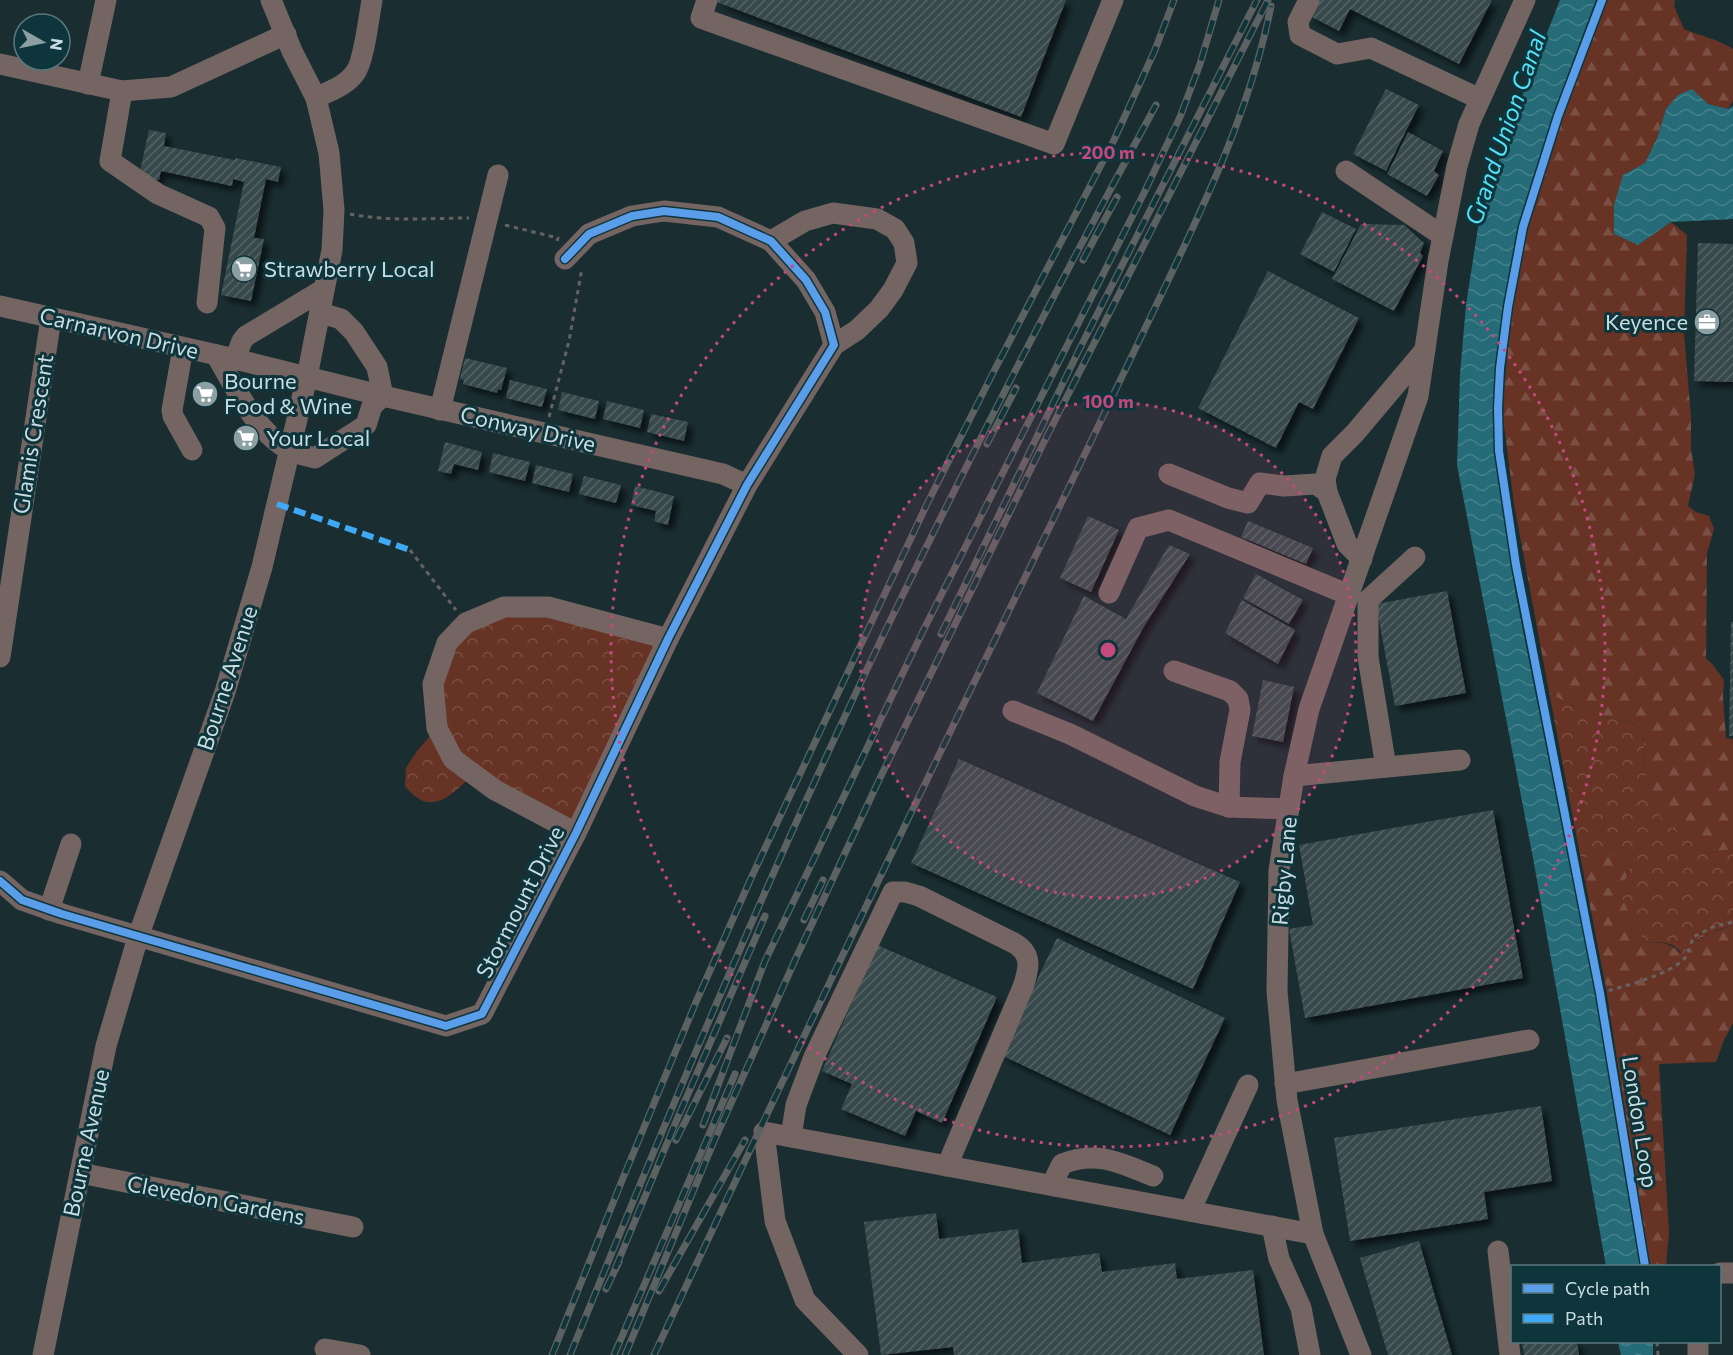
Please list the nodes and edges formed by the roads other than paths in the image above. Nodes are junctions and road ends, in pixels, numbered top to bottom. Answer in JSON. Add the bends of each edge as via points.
{"nodes":[{"id":1,"x":106,"y":0,"type":"edge"},
{"id":2,"x":271,"y":0,"type":"edge"},
{"id":3,"x":372,"y":0,"type":"edge"},
{"id":4,"x":707,"y":0,"type":"edge"},
{"id":5,"x":1113,"y":0,"type":"edge"},
{"id":6,"x":1310,"y":0,"type":"edge"},
{"id":7,"x":1525,"y":0,"type":"edge"},
{"id":8,"x":286,"y":34,"type":"junction"},
{"id":9,"x":0,"y":64,"type":"edge"},
{"id":10,"x":88,"y":84,"type":"junction"},
{"id":11,"x":122,"y":91,"type":"junction"},
{"id":12,"x":316,"y":98,"type":"junction"},
{"id":13,"x":1480,"y":99,"type":"junction"},
{"id":14,"x":1346,"y":171,"type":"dead end"},
{"id":15,"x":498,"y":175,"type":"dead end"},
{"id":16,"x":1443,"y":236,"type":"junction"},
{"id":17,"x":771,"y":241,"type":"junction"},
{"id":18,"x":565,"y":259,"type":"road end"},
{"id":19,"x":324,"y":289,"type":"junction"},
{"id":20,"x":207,"y":303,"type":"dead end"},
{"id":21,"x":0,"y":306,"type":"edge"},
{"id":22,"x":321,"y":313,"type":"junction"},
{"id":23,"x":51,"y":318,"type":"junction"},
{"id":24,"x":834,"y":345,"type":"junction"},
{"id":25,"x":183,"y":348,"type":"junction"},
{"id":26,"x":1425,"y":350,"type":"junction"},
{"id":27,"x":225,"y":357,"type":"junction"},
{"id":28,"x":307,"y":377,"type":"junction"},
{"id":29,"x":383,"y":396,"type":"junction"},
{"id":30,"x":440,"y":410,"type":"junction"},
{"id":31,"x":192,"y":450,"type":"dead end"},
{"id":32,"x":290,"y":451,"type":"junction"},
{"id":33,"x":1169,"y":474,"type":"dead end"},
{"id":34,"x":747,"y":485,"type":"junction"},
{"id":35,"x":1327,"y":492,"type":"junction"},
{"id":36,"x":1415,"y":557,"type":"dead end"},
{"id":37,"x":1362,"y":559,"type":"junction"},
{"id":38,"x":1109,"y":593,"type":"dead end"},
{"id":39,"x":1349,"y":595,"type":"junction"},
{"id":40,"x":668,"y":639,"type":"junction"},
{"id":41,"x":0,"y":657,"type":"edge"},
{"id":42,"x":1174,"y":671,"type":"dead end"},
{"id":43,"x":1013,"y":711,"type":"dead end"},
{"id":44,"x":1460,"y":760,"type":"dead end"},
{"id":45,"x":1386,"y":767,"type":"junction"},
{"id":46,"x":1294,"y":776,"type":"junction"},
{"id":47,"x":1229,"y":807,"type":"junction"},
{"id":48,"x":1289,"y":809,"type":"junction"},
{"id":49,"x":576,"y":833,"type":"junction"},
{"id":50,"x":71,"y":844,"type":"dead end"},
{"id":51,"x":0,"y":881,"type":"edge"},
{"id":52,"x":49,"y":910,"type":"junction"},
{"id":53,"x":138,"y":937,"type":"junction"},
{"id":54,"x":1529,"y":1040,"type":"dead end"},
{"id":55,"x":1285,"y":1084,"type":"junction"},
{"id":56,"x":1248,"y":1085,"type":"dead end"},
{"id":57,"x":791,"y":1137,"type":"junction"},
{"id":58,"x":946,"y":1166,"type":"junction"},
{"id":59,"x":80,"y":1173,"type":"junction"},
{"id":60,"x":1153,"y":1176,"type":"dead end"},
{"id":61,"x":1054,"y":1186,"type":"junction"},
{"id":62,"x":1191,"y":1211,"type":"junction"},
{"id":63,"x":1272,"y":1226,"type":"junction"},
{"id":64,"x":353,"y":1227,"type":"dead end"},
{"id":65,"x":1313,"y":1234,"type":"junction"},
{"id":66,"x":1498,"y":1251,"type":"dead end"},
{"id":67,"x":325,"y":1349,"type":"dead end"},
{"id":68,"x":43,"y":1355,"type":"edge"},
{"id":69,"x":360,"y":1355,"type":"edge"},
{"id":70,"x":858,"y":1355,"type":"edge"},
{"id":71,"x":1310,"y":1355,"type":"edge"},
{"id":72,"x":1361,"y":1355,"type":"edge"},
{"id":73,"x":1510,"y":1355,"type":"edge"}],
"edges":[{"from":1,"to":10,"type":"street"},
{"from":2,"to":8,"type":"street","name":"Bourne Avenue"},
{"from":3,"to":12,"type":"street","via":[[357,72],[347,82]]},
{"from":4,"to":5,"type":"street","via":[[701,18],[1054,144]]},
{"from":6,"to":13,"type":"street","via":[[1298,22],[1300,35],[1337,54],[1371,48]]},
{"from":7,"to":13,"type":"street","name":"Rigby Lane"},
{"from":8,"to":11,"type":"street","via":[[171,87]]},
{"from":8,"to":12,"type":"street","name":"Bourne Avenue"},
{"from":9,"to":10,"type":"street"},
{"from":10,"to":11,"type":"street"},
{"from":11,"to":20,"type":"street","via":[[110,161],[159,194],[209,218],[215,228]]},
{"from":12,"to":19,"type":"street","name":"Bourne Avenue","via":[[329,153],[334,210],[332,250]]},
{"from":13,"to":16,"type":"street","name":"Rigby Lane","via":[[1457,166]]},
{"from":14,"to":16,"type":"street"},
{"from":15,"to":30,"type":"street"},
{"from":16,"to":26,"type":"street","name":"Rigby Lane"},
{"from":17,"to":18,"type":"street","via":[[718,217],[664,211],[632,216],[589,234]]},
{"from":17,"to":24,"type":"street","via":[[811,288],[825,312]]},
{"from":17,"to":24,"type":"street","via":[[805,221],[833,213],[877,219],[895,228],[904,243],[907,263],[893,290],[857,330]]},
{"from":19,"to":22,"type":"street","name":"Bourne Avenue"},
{"from":19,"to":27,"type":"street","via":[[246,336]]},
{"from":21,"to":23,"type":"street","name":"Carnarvon Drive"},
{"from":22,"to":28,"type":"street","name":"Bourne Avenue"},
{"from":22,"to":29,"type":"street","via":[[341,319],[354,332],[377,368]]},
{"from":23,"to":25,"type":"street","name":"Carnarvon Drive"},
{"from":23,"to":41,"type":"street","name":"Glamis Crescent"},
{"from":24,"to":34,"type":"street","name":"Stormount Drive"},
{"from":25,"to":27,"type":"street","name":"Carnarvon Drive"},
{"from":25,"to":31,"type":"street","via":[[172,410]]},
{"from":26,"to":35,"type":"street","via":[[1332,456]]},
{"from":26,"to":37,"type":"street","name":"Rigby Lane","via":[[1418,396]]},
{"from":27,"to":28,"type":"street","name":"Carnarvon Drive"},
{"from":27,"to":32,"type":"street","via":[[256,420]]},
{"from":28,"to":29,"type":"street","name":"Conway Drive"},
{"from":28,"to":32,"type":"street","name":"Bourne Avenue"},
{"from":29,"to":30,"type":"street","name":"Conway Drive"},
{"from":29,"to":32,"type":"street","via":[[372,406],[366,425],[315,458]]},
{"from":30,"to":34,"type":"street","name":"Conway Drive","via":[[723,474]]},
{"from":32,"to":53,"type":"street","name":"Bourne Avenue","via":[[262,567],[225,692]]},
{"from":33,"to":35,"type":"street","via":[[1248,502],[1260,483],[1316,484]]},
{"from":34,"to":40,"type":"street","name":"Stormount Drive"},
{"from":35,"to":37,"type":"street","via":[[1347,544]]},
{"from":36,"to":45,"type":"street","via":[[1368,600],[1368,657]]},
{"from":37,"to":39,"type":"street","name":"Rigby Lane"},
{"from":38,"to":39,"type":"street","via":[[1138,528],[1169,520]]},
{"from":39,"to":46,"type":"street","name":"Rigby Lane","via":[[1309,709]]},
{"from":40,"to":49,"type":"street","name":"Stormount Drive"},
{"from":40,"to":49,"type":"street","via":[[548,608],[504,607],[466,623],[447,643],[433,684],[437,728],[453,759],[495,790]]},
{"from":42,"to":47,"type":"street","via":[[1230,691],[1238,699]]},
{"from":43,"to":47,"type":"street","via":[[1070,734],[1195,796]]},
{"from":44,"to":45,"type":"street"},
{"from":45,"to":46,"type":"street"},
{"from":46,"to":48,"type":"street","name":"Rigby Lane"},
{"from":47,"to":48,"type":"street"},
{"from":48,"to":55,"type":"street","name":"Rigby Lane","via":[[1280,870],[1277,991]]},
{"from":49,"to":53,"type":"street","name":"Stormount Drive","via":[[482,1014],[446,1026]]},
{"from":50,"to":52,"type":"street"},
{"from":51,"to":52,"type":"street","via":[[22,900]]},
{"from":52,"to":53,"type":"street"},
{"from":53,"to":59,"type":"street","name":"Bourne Avenue","via":[[106,1046]]},
{"from":54,"to":55,"type":"street"},
{"from":55,"to":65,"type":"street","name":"Rigby Lane"},
{"from":56,"to":62,"type":"street"},
{"from":57,"to":58,"type":"street"},
{"from":57,"to":58,"type":"street","via":[[796,1105],[813,1057],[893,892],[905,892],[1014,943],[1027,956],[1023,987]]},
{"from":57,"to":70,"type":"street","via":[[764,1132],[776,1221],[805,1300]]},
{"from":58,"to":61,"type":"street"},
{"from":59,"to":64,"type":"street","name":"Clevedon Gardens"},
{"from":59,"to":68,"type":"street","name":"Bourne Avenue"},
{"from":60,"to":61,"type":"street","via":[[1112,1160],[1092,1157],[1062,1164]]},
{"from":61,"to":62,"type":"street"},
{"from":62,"to":63,"type":"street"},
{"from":63,"to":65,"type":"street"},
{"from":63,"to":71,"type":"street","via":[[1279,1259],[1301,1308]]},
{"from":65,"to":72,"type":"street","name":"Rigby Lane"},
{"from":66,"to":73,"type":"street"},
{"from":67,"to":69,"type":"street"}]}
